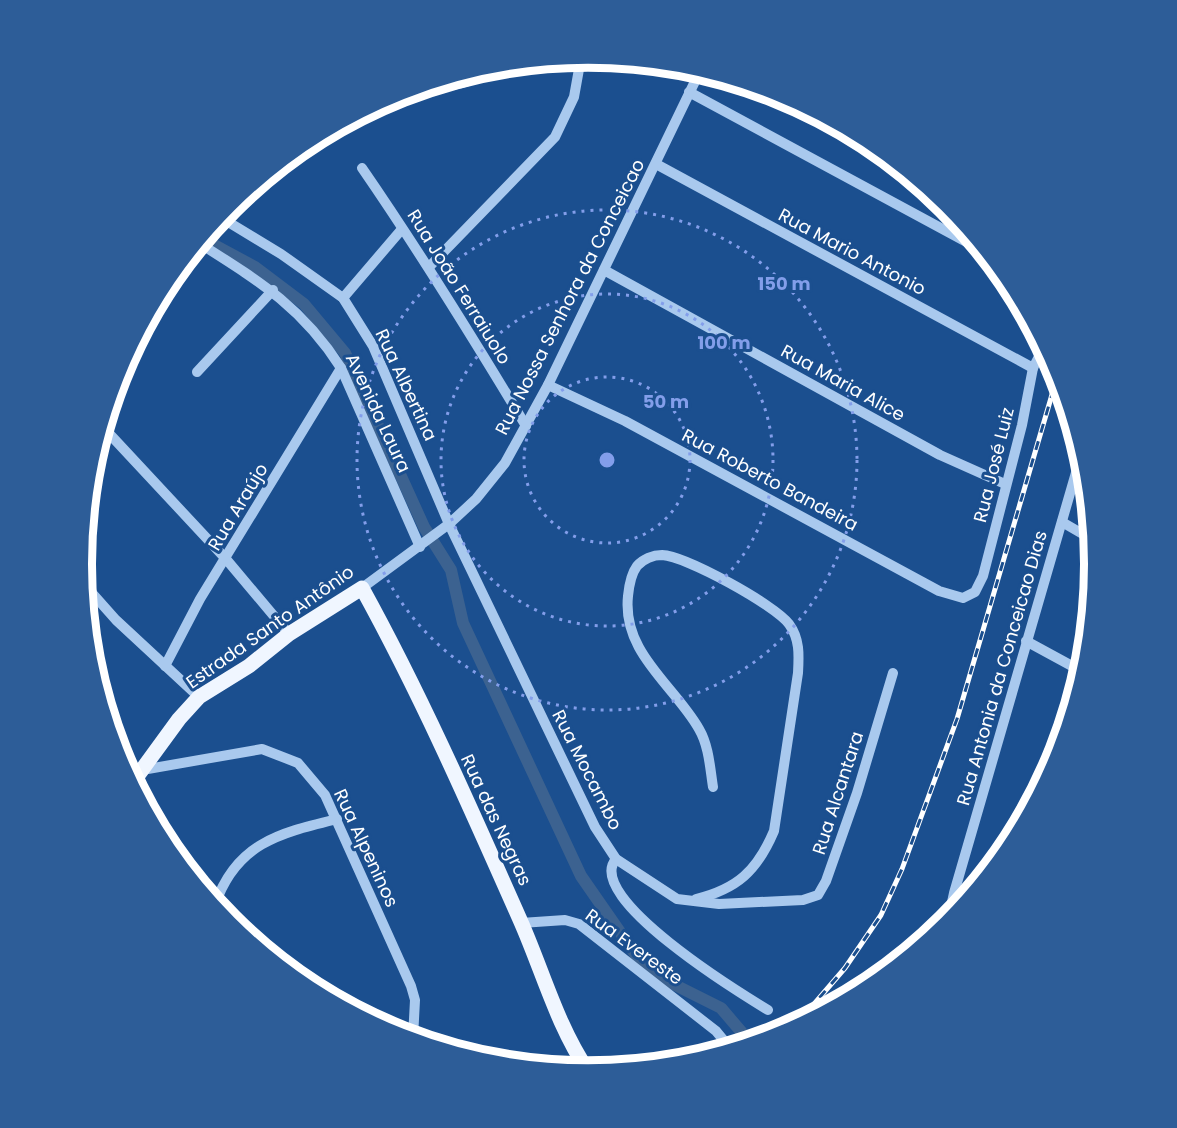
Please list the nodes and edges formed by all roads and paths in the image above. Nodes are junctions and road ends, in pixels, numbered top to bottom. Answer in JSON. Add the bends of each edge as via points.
{"nodes":[{"id":1,"x":579,"y":68,"type":"edge"},
{"id":2,"x":696,"y":79,"type":"edge"},
{"id":3,"x":689,"y":93,"type":"junction"},
{"id":4,"x":656,"y":164,"type":"junction"},
{"id":5,"x":362,"y":168,"type":"dead end"},
{"id":6,"x":229,"y":222,"type":"edge"},
{"id":7,"x":402,"y":229,"type":"junction"},
{"id":8,"x":965,"y":241,"type":"edge"},
{"id":9,"x":206,"y":248,"type":"edge"},
{"id":10,"x":430,"y":266,"type":"junction"},
{"id":11,"x":604,"y":270,"type":"junction"},
{"id":12,"x":273,"y":290,"type":"junction"},
{"id":13,"x":343,"y":298,"type":"junction"},
{"id":14,"x":1039,"y":356,"type":"edge"},
{"id":15,"x":341,"y":368,"type":"junction"},
{"id":16,"x":1033,"y":368,"type":"junction"},
{"id":17,"x":197,"y":372,"type":"dead end"},
{"id":18,"x":548,"y":385,"type":"junction"},
{"id":19,"x":526,"y":426,"type":"junction"},
{"id":20,"x":109,"y":434,"type":"edge"},
{"id":21,"x":1076,"y":473,"type":"edge"},
{"id":22,"x":1005,"y":484,"type":"junction"},
{"id":23,"x":1062,"y":522,"type":"junction"},
{"id":24,"x":446,"y":527,"type":"junction"},
{"id":25,"x":1084,"y":535,"type":"edge"},
{"id":26,"x":424,"y":543,"type":"junction"},
{"id":27,"x":226,"y":559,"type":"junction"},
{"id":28,"x":362,"y":588,"type":"junction"},
{"id":29,"x":975,"y":592,"type":"joint"},
{"id":30,"x":93,"y":594,"type":"edge"},
{"id":31,"x":289,"y":634,"type":"junction"},
{"id":32,"x":1026,"y":642,"type":"junction"},
{"id":33,"x":165,"y":666,"type":"junction"},
{"id":34,"x":1074,"y":667,"type":"edge"},
{"id":35,"x":893,"y":673,"type":"dead end"},
{"id":36,"x":199,"y":697,"type":"junction"},
{"id":37,"x":139,"y":774,"type":"edge"},
{"id":38,"x":139,"y":775,"type":"edge"},
{"id":39,"x":713,"y":787,"type":"dead end"},
{"id":40,"x":337,"y":819,"type":"junction"},
{"id":41,"x":616,"y":859,"type":"junction"},
{"id":42,"x":219,"y":896,"type":"edge"},
{"id":43,"x":792,"y":900,"type":"joint"},
{"id":44,"x":953,"y":901,"type":"edge"},
{"id":45,"x":687,"y":902,"type":"junction"},
{"id":46,"x":521,"y":923,"type":"junction"},
{"id":47,"x":768,"y":1010,"type":"dead end"},
{"id":48,"x":414,"y":1028,"type":"edge"},
{"id":49,"x":725,"y":1042,"type":"edge"},
{"id":50,"x":581,"y":1060,"type":"edge"}],
"edges":[{"from":1,"to":10,"type":"street","via":[[574,97],[555,137]]},
{"from":2,"to":3,"type":"street","name":"Rua Nossa Senhora da Conceicao"},
{"from":3,"to":4,"type":"street","name":"Rua Nossa Senhora da Conceicao"},
{"from":3,"to":8,"type":"street"},
{"from":4,"to":11,"type":"street","name":"Rua Nossa Senhora da Conceicao"},
{"from":4,"to":16,"type":"street","name":"Rua Mario Antonio"},
{"from":5,"to":7,"type":"street","name":"Rua João Ferraiuolo"},
{"from":6,"to":13,"type":"street","name":"Rua Albertina"},
{"from":7,"to":10,"type":"street","name":"Rua João Ferraiuolo"},
{"from":7,"to":13,"type":"street"},
{"from":9,"to":12,"type":"street","name":"Avenida Laura"},
{"from":10,"to":19,"type":"street","name":"Rua João Ferraiuolo"},
{"from":11,"to":18,"type":"street","name":"Rua Nossa Senhora da Conceicao"},
{"from":11,"to":22,"type":"street","name":"Rua Maria Alice","via":[[940,455]]},
{"from":12,"to":15,"type":"street","name":"Avenida Laura","via":[[325,342]]},
{"from":12,"to":17,"type":"street"},
{"from":13,"to":24,"type":"street","name":"Rua Albertina","via":[[373,346]]},
{"from":14,"to":16,"type":"street","name":"Rua José Luiz"},
{"from":15,"to":26,"type":"street","name":"Avenida Laura"},
{"from":15,"to":27,"type":"street","name":"Rua Araújo"},
{"from":16,"to":22,"type":"street","name":"Rua José Luiz"},
{"from":18,"to":19,"type":"street","name":"Rua Nossa Senhora da Conceicao"},
{"from":18,"to":29,"type":"street","name":"Rua Roberto Bandeira","via":[[625,421],[939,591],[963,598]]},
{"from":19,"to":24,"type":"street","name":"Rua Nossa Senhora da Conceicao","via":[[505,463],[476,499]]},
{"from":20,"to":27,"type":"street"},
{"from":21,"to":23,"type":"street","name":"Rua Antonia da Conceicao Dias"},
{"from":22,"to":29,"type":"street","name":"Rua José Luiz","via":[[983,576]]},
{"from":23,"to":25,"type":"street"},
{"from":23,"to":32,"type":"street","name":"Rua Antonia da Conceicao Dias"},
{"from":24,"to":26,"type":"street","name":"Estrada Santo Antônio"},
{"from":24,"to":41,"type":"street","name":"Rua Mocambo","via":[[585,807]]},
{"from":26,"to":28,"type":"street","name":"Estrada Santo Antônio"},
{"from":27,"to":31,"type":"street"},
{"from":27,"to":33,"type":"street","name":"Rua Araújo","via":[[200,598]]},
{"from":28,"to":31,"type":"main road","name":"Estrada Santo Antônio"},
{"from":28,"to":46,"type":"main road","name":"Rua das Negras","via":[[398,655]]},
{"from":30,"to":33,"type":"street"},
{"from":31,"to":36,"type":"main road","name":"Estrada Santo Antônio","via":[[249,666]]},
{"from":32,"to":34,"type":"street"},
{"from":32,"to":44,"type":"street","name":"Rua Antonia da Conceicao Dias"},
{"from":33,"to":36,"type":"street"},
{"from":35,"to":43,"type":"street","name":"Rua Alcantara","via":[[826,881],[821,892],[812,898]]},
{"from":36,"to":37,"type":"main road","name":"Estrada Santo Antônio"},
{"from":38,"to":40,"type":"street","name":"Rua Alpeninos","via":[[254,748],[272,750],[308,772]]},
{"from":39,"to":45,"type":"street","via":[[700,731],[652,669],[628,621],[626,607],[632,577],[641,562],[655,556],[664,555],[707,571],[772,608],[790,626],[799,649],[777,822],[770,841],[739,883]]},
{"from":40,"to":42,"type":"street","via":[[286,833],[254,848],[234,866]]},
{"from":40,"to":48,"type":"street","name":"Rua Alpeninos","via":[[411,986],[415,1000]]},
{"from":41,"to":45,"type":"street","name":"Rua Mocambo","via":[[668,895]]},
{"from":41,"to":47,"type":"street","via":[[610,870],[612,881],[638,916]]},
{"from":43,"to":45,"type":"street","name":"Rua Mocambo"},
{"from":46,"to":49,"type":"street","name":"Rua Evereste","via":[[565,920],[579,924]]},
{"from":46,"to":50,"type":"main road","name":"Rua das Negras","via":[[560,1023]]}]}
